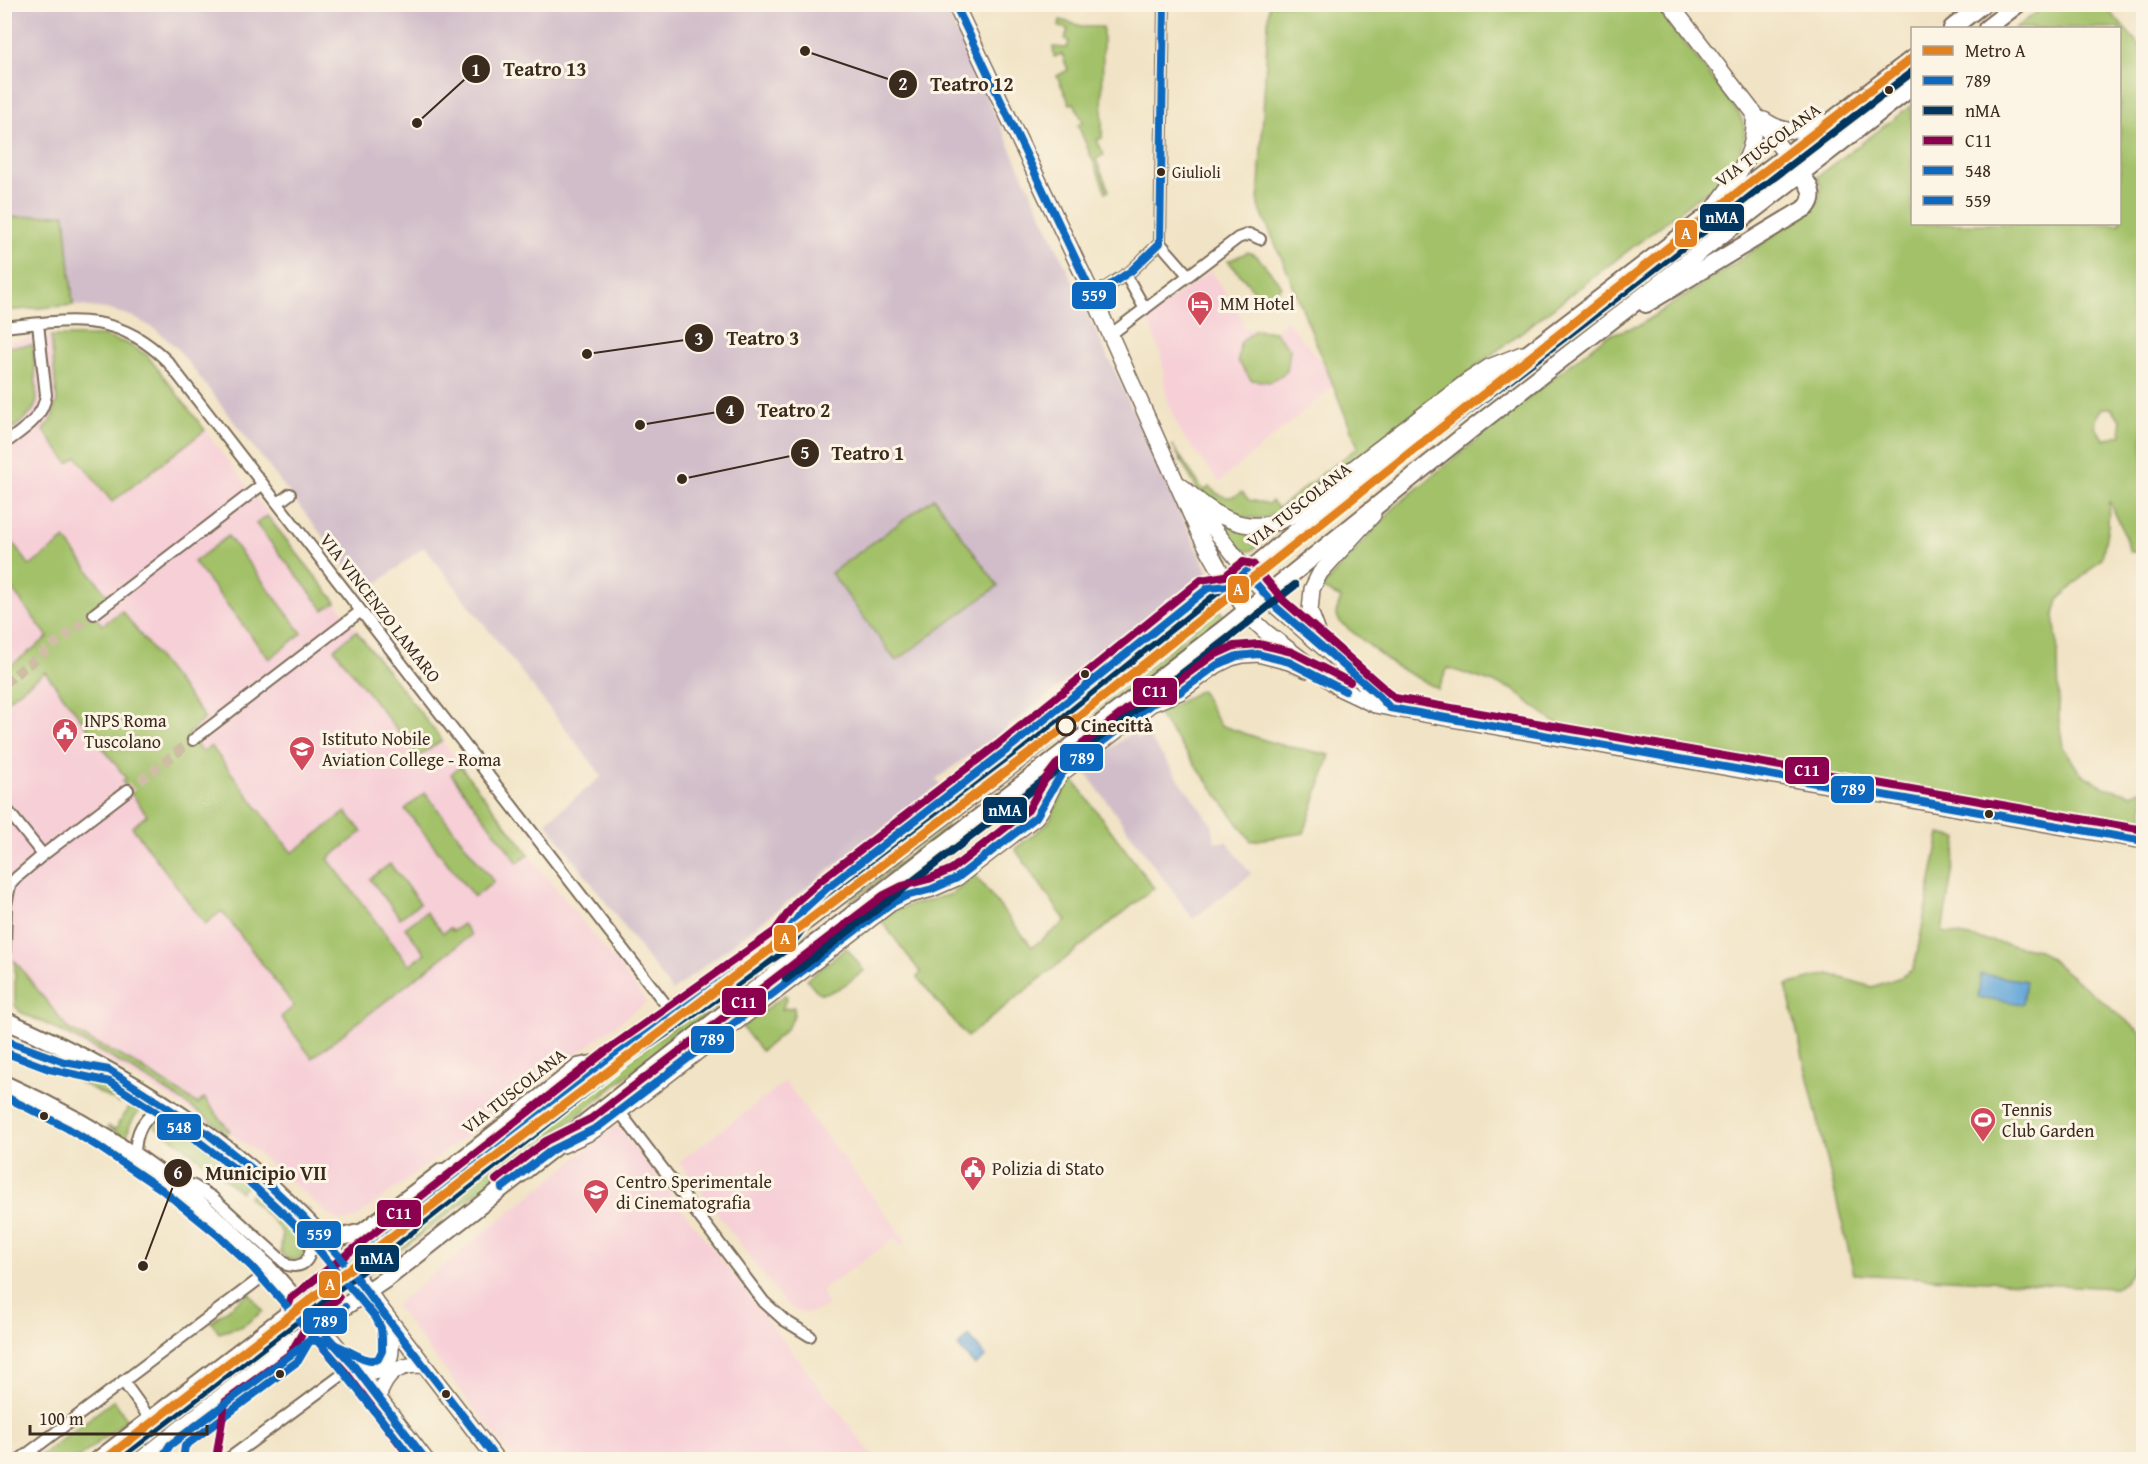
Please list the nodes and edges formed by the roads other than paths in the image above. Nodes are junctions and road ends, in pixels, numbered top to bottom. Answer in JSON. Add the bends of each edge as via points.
{"nodes":[{"id":1,"x":955,"y":4,"type":"edge"},
{"id":2,"x":1164,"y":4,"type":"edge"},
{"id":3,"x":1670,"y":4,"type":"edge"},
{"id":4,"x":1983,"y":4,"type":"edge"},
{"id":5,"x":2018,"y":4,"type":"edge"},
{"id":6,"x":1953,"y":27,"type":"edge"},
{"id":7,"x":1988,"y":27,"type":"edge"},
{"id":8,"x":1911,"y":60,"type":"edge"},
{"id":9,"x":1911,"y":88,"type":"edge"},
{"id":10,"x":1754,"y":112,"type":"junction"},
{"id":11,"x":1836,"y":119,"type":"junction"},
{"id":12,"x":1787,"y":156,"type":"junction"},
{"id":13,"x":1800,"y":174,"type":"junction"},
{"id":14,"x":1712,"y":212,"type":"junction"},
{"id":15,"x":1260,"y":239,"type":"dead end"},
{"id":16,"x":1160,"y":243,"type":"junction"},
{"id":17,"x":1126,"y":274,"type":"junction"},
{"id":18,"x":1188,"y":275,"type":"junction"},
{"id":19,"x":1093,"y":296,"type":"junction"},
{"id":20,"x":1144,"y":309,"type":"junction"},
{"id":21,"x":38,"y":324,"type":"junction"},
{"id":22,"x":4,"y":327,"type":"edge"},
{"id":23,"x":1110,"y":335,"type":"junction"},
{"id":24,"x":1592,"y":335,"type":"junction"},
{"id":25,"x":1533,"y":350,"type":"junction"},
{"id":26,"x":4,"y":444,"type":"edge"},
{"id":27,"x":1178,"y":483,"type":"junction"},
{"id":28,"x":263,"y":484,"type":"junction"},
{"id":29,"x":290,"y":494,"type":"dead end"},
{"id":30,"x":1391,"y":494,"type":"junction"},
{"id":31,"x":278,"y":503,"type":"junction"},
{"id":32,"x":1246,"y":572,"type":"junction"},
{"id":33,"x":1225,"y":580,"type":"junction"},
{"id":34,"x":1266,"y":596,"type":"junction"},
{"id":35,"x":360,"y":611,"type":"junction"},
{"id":36,"x":1246,"y":611,"type":"junction"},
{"id":37,"x":94,"y":614,"type":"tunnel mouth"},
{"id":38,"x":1225,"y":628,"type":"junction"},
{"id":39,"x":1326,"y":651,"type":"junction"},
{"id":40,"x":1341,"y":689,"type":"junction"},
{"id":41,"x":1152,"y":704,"type":"junction"},
{"id":42,"x":1390,"y":708,"type":"junction"},
{"id":43,"x":193,"y":740,"type":"tunnel mouth"},
{"id":44,"x":128,"y":790,"type":"tunnel mouth"},
{"id":45,"x":4,"y":806,"type":"edge"},
{"id":46,"x":2144,"y":841,"type":"edge"},
{"id":47,"x":43,"y":855,"type":"junction"},
{"id":48,"x":782,"y":939,"type":"junction"},
{"id":49,"x":4,"y":987,"type":"edge"},
{"id":50,"x":674,"y":1015,"type":"junction"},
{"id":51,"x":4,"y":1020,"type":"edge"},
{"id":52,"x":616,"y":1056,"type":"junction"},
{"id":53,"x":4,"y":1084,"type":"edge"},
{"id":54,"x":164,"y":1105,"type":"junction"},
{"id":55,"x":619,"y":1111,"type":"junction"},
{"id":56,"x":552,"y":1150,"type":"junction"},
{"id":57,"x":135,"y":1156,"type":"junction"},
{"id":58,"x":484,"y":1160,"type":"junction"},
{"id":59,"x":442,"y":1172,"type":"junction"},
{"id":60,"x":159,"y":1173,"type":"junction"},
{"id":61,"x":303,"y":1217,"type":"junction"},
{"id":62,"x":319,"y":1233,"type":"junction"},
{"id":63,"x":348,"y":1267,"type":"junction"},
{"id":64,"x":270,"y":1270,"type":"junction"},
{"id":65,"x":368,"y":1292,"type":"junction"},
{"id":66,"x":299,"y":1305,"type":"junction"},
{"id":67,"x":389,"y":1320,"type":"junction"},
{"id":68,"x":319,"y":1325,"type":"junction"},
{"id":69,"x":810,"y":1336,"type":"dead end"},
{"id":70,"x":424,"y":1365,"type":"junction"},
{"id":71,"x":354,"y":1366,"type":"junction"},
{"id":72,"x":123,"y":1381,"type":"junction"},
{"id":73,"x":378,"y":1398,"type":"junction"},
{"id":74,"x":151,"y":1420,"type":"junction"},
{"id":75,"x":19,"y":1460,"type":"edge"},
{"id":76,"x":98,"y":1460,"type":"edge"},
{"id":77,"x":141,"y":1460,"type":"edge"},
{"id":78,"x":226,"y":1460,"type":"edge"},
{"id":79,"x":426,"y":1460,"type":"edge"},
{"id":80,"x":497,"y":1460,"type":"edge"}],
"edges":[{"from":1,"to":19,"type":"street"},
{"from":2,"to":16,"type":"street"},
{"from":3,"to":10,"type":"street"},
{"from":4,"to":6,"type":"main road"},
{"from":5,"to":7,"type":"main road"},
{"from":8,"to":11,"type":"main road","name":"VIA TUSCOLANA"},
{"from":9,"to":13,"type":"main road"},
{"from":10,"to":11,"type":"street","via":[[1775,128],[1792,131]]},
{"from":10,"to":12,"type":"street"},
{"from":10,"to":14,"type":"street","via":[[1749,155]]},
{"from":11,"to":12,"type":"main road","name":"VIA TUSCOLANA"},
{"from":12,"to":13,"type":"main road"},
{"from":12,"to":14,"type":"main road","name":"VIA TUSCOLANA"},
{"from":13,"to":24,"type":"main road"},
{"from":13,"to":24,"type":"main road","via":[[1812,197],[1804,209]]},
{"from":14,"to":25,"type":"main road","name":"VIA TUSCOLANA"},
{"from":15,"to":18,"type":"street","via":[[1249,234],[1241,236]]},
{"from":16,"to":17,"type":"street"},
{"from":16,"to":18,"type":"street"},
{"from":17,"to":19,"type":"street"},
{"from":17,"to":20,"type":"street"},
{"from":18,"to":20,"type":"street"},
{"from":19,"to":23,"type":"street"},
{"from":20,"to":23,"type":"street"},
{"from":21,"to":22,"type":"street","name":"VIA VINCENZO LAMARO"},
{"from":21,"to":26,"type":"street","via":[[44,404],[34,421]]},
{"from":21,"to":28,"type":"street","name":"VIA VINCENZO LAMARO","via":[[84,321],[117,327],[144,340],[168,362]]},
{"from":23,"to":27,"type":"street"},
{"from":24,"to":30,"type":"main road"},
{"from":25,"to":27,"type":"street","name":"VIA TUSCOLANA","via":[[1481,372],[1278,522],[1251,525],[1228,520]]},
{"from":25,"to":32,"type":"main road","name":"VIA TUSCOLANA"},
{"from":27,"to":32,"type":"street"},
{"from":27,"to":33,"type":"street"},
{"from":28,"to":31,"type":"street","name":"VIA VINCENZO LAMARO"},
{"from":28,"to":37,"type":"street"},
{"from":29,"to":31,"type":"street"},
{"from":30,"to":34,"type":"main road"},
{"from":30,"to":39,"type":"street","via":[[1320,573],[1315,584],[1310,611]]},
{"from":31,"to":35,"type":"street","name":"VIA VINCENZO LAMARO"},
{"from":32,"to":33,"type":"main road","name":"VIA TUSCOLANA"},
{"from":32,"to":34,"type":"street"},
{"from":33,"to":36,"type":"street"},
{"from":33,"to":48,"type":"main road","name":"VIA TUSCOLANA","via":[[1118,680]]},
{"from":33,"to":48,"type":"street","name":"VIA TUSCOLANA","via":[[1208,588],[827,888],[804,909]]},
{"from":34,"to":36,"type":"main road"},
{"from":34,"to":39,"type":"street"},
{"from":35,"to":43,"type":"street"},
{"from":35,"to":50,"type":"street","name":"VIA VINCENZO LAMARO"},
{"from":36,"to":38,"type":"main road"},
{"from":36,"to":40,"type":"street","via":[[1267,633]]},
{"from":38,"to":41,"type":"street","via":[[1200,661]]},
{"from":38,"to":56,"type":"main road"},
{"from":39,"to":42,"type":"street"},
{"from":40,"to":41,"type":"street","via":[[1289,662],[1247,654],[1224,662],[1180,692]]},
{"from":40,"to":42,"type":"street"},
{"from":41,"to":55,"type":"street","via":[[1062,773],[1042,809],[1023,828],[957,878],[890,904]]},
{"from":42,"to":46,"type":"street"},
{"from":44,"to":47,"type":"street"},
{"from":45,"to":47,"type":"street"},
{"from":47,"to":49,"type":"street","via":[[7,891]]},
{"from":48,"to":50,"type":"main road","name":"VIA TUSCOLANA"},
{"from":50,"to":52,"type":"main road","name":"VIA TUSCOLANA"},
{"from":51,"to":54,"type":"main road","via":[[87,1058]]},
{"from":52,"to":58,"type":"main road","name":"VIA TUSCOLANA"},
{"from":52,"to":59,"type":"street","name":"VIA TUSCOLANA","via":[[578,1064]]},
{"from":53,"to":57,"type":"main road","via":[[66,1114]]},
{"from":54,"to":57,"type":"street","via":[[141,1125]]},
{"from":54,"to":61,"type":"main road","via":[[244,1162]]},
{"from":55,"to":56,"type":"street","via":[[591,1132]]},
{"from":55,"to":69,"type":"street","via":[[764,1302]]},
{"from":56,"to":65,"type":"main road"},
{"from":57,"to":60,"type":"main road"},
{"from":58,"to":59,"type":"main road"},
{"from":58,"to":63,"type":"main road","name":"VIA TUSCOLANA"},
{"from":59,"to":62,"type":"main road","via":[[363,1232],[342,1237]]},
{"from":60,"to":61,"type":"street","via":[[212,1197],[287,1265],[301,1264],[310,1252],[311,1237]]},
{"from":60,"to":64,"type":"main road"},
{"from":61,"to":62,"type":"main road"},
{"from":62,"to":63,"type":"main road"},
{"from":63,"to":65,"type":"main road"},
{"from":63,"to":66,"type":"main road","name":"VIA TUSCOLANA"},
{"from":64,"to":66,"type":"main road"},
{"from":64,"to":72,"type":"street"},
{"from":65,"to":67,"type":"street"},
{"from":65,"to":68,"type":"main road"},
{"from":66,"to":68,"type":"main road"},
{"from":66,"to":74,"type":"main road","name":"VIA TUSCOLANA"},
{"from":67,"to":70,"type":"street"},
{"from":67,"to":71,"type":"street","via":[[392,1352],[387,1365],[373,1371]]},
{"from":68,"to":71,"type":"street"},
{"from":68,"to":77,"type":"main road","via":[[286,1346]]},
{"from":70,"to":73,"type":"street","via":[[408,1365],[394,1372]]},
{"from":70,"to":80,"type":"street"},
{"from":71,"to":73,"type":"street"},
{"from":71,"to":78,"type":"street"},
{"from":72,"to":74,"type":"street"},
{"from":72,"to":75,"type":"street"},
{"from":73,"to":79,"type":"street"},
{"from":74,"to":76,"type":"main road","name":"VIA TUSCOLANA"}]}
